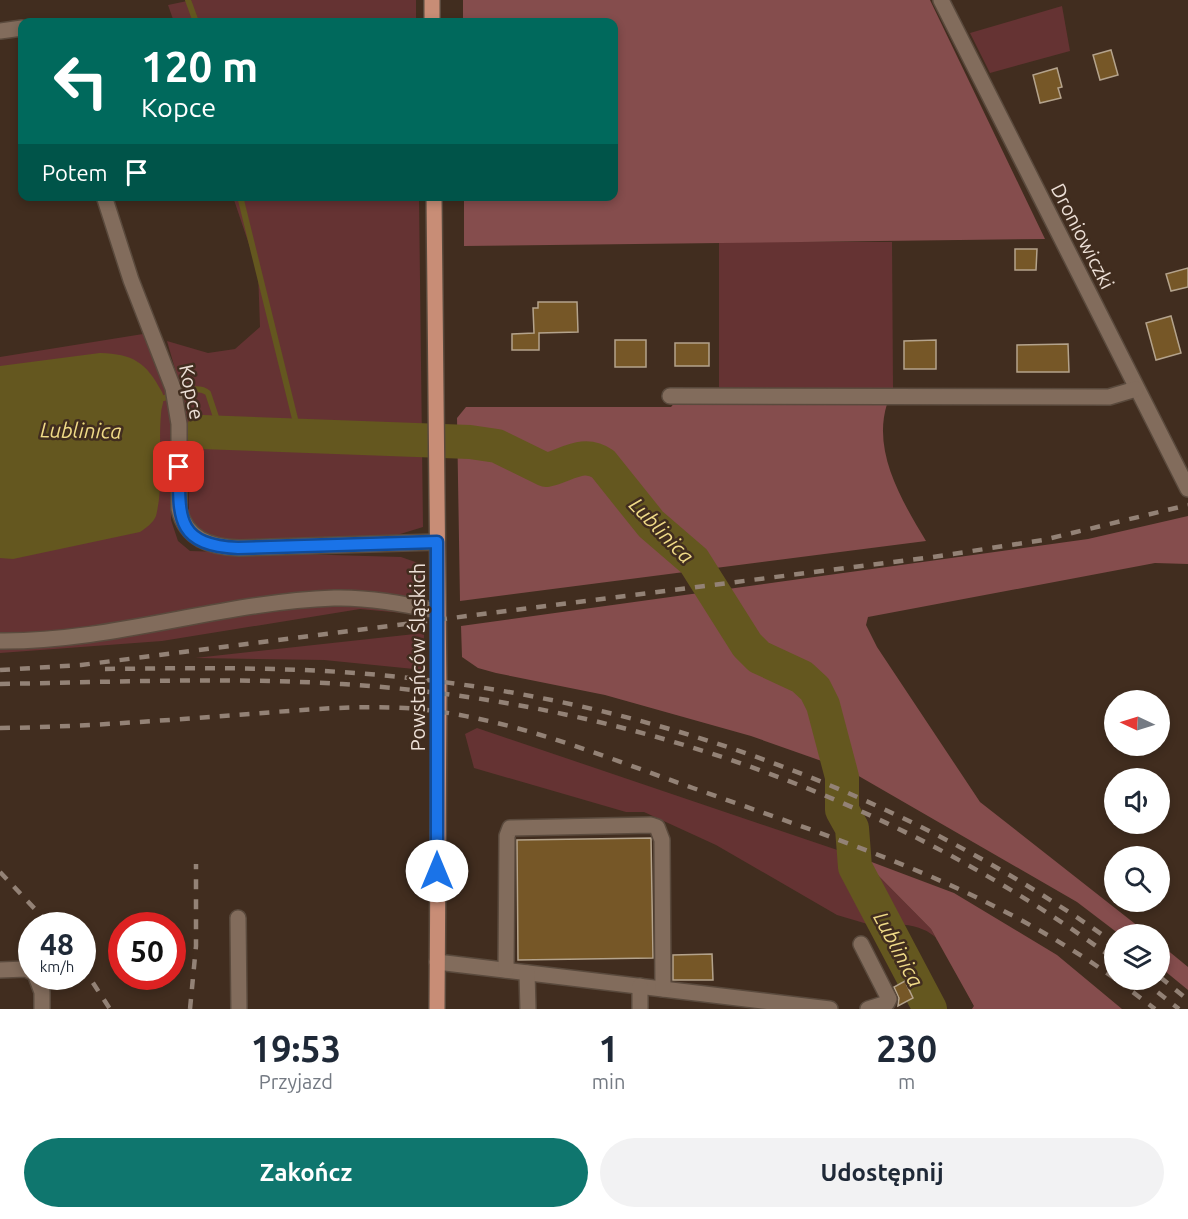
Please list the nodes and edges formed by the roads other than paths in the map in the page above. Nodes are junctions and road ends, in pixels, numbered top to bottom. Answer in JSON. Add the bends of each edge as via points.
{"nodes":[{"id":1,"x":432,"y":0,"type":"edge"},
{"id":2,"x":941,"y":0,"type":"edge"},
{"id":3,"x":432,"y":18,"type":"edge"},
{"id":4,"x":18,"y":28,"type":"edge"},
{"id":5,"x":0,"y":30,"type":"edge"},
{"id":6,"x":106,"y":201,"type":"edge"},
{"id":7,"x":434,"y":201,"type":"edge"},
{"id":8,"x":1136,"y":388,"type":"junction"},
{"id":9,"x":670,"y":396,"type":"dead end"},
{"id":10,"x":1188,"y":489,"type":"edge"},
{"id":11,"x":437,"y":542,"type":"junction"},
{"id":12,"x":437,"y":611,"type":"junction"},
{"id":13,"x":0,"y":641,"type":"edge"},
{"id":14,"x":238,"y":918,"type":"dead end"},
{"id":15,"x":861,"y":944,"type":"dead end"},
{"id":16,"x":437,"y":962,"type":"junction"},
{"id":17,"x":18,"y":969,"type":"edge"},
{"id":18,"x":0,"y":970,"type":"edge"},
{"id":19,"x":506,"y":970,"type":"junction"},
{"id":20,"x":527,"y":973,"type":"junction"},
{"id":21,"x":640,"y":986,"type":"junction"},
{"id":22,"x":663,"y":989,"type":"junction"},
{"id":23,"x":41,"y":990,"type":"edge"},
{"id":24,"x":42,"y":1009,"type":"edge"},
{"id":25,"x":239,"y":1009,"type":"edge"},
{"id":26,"x":437,"y":1009,"type":"edge"},
{"id":27,"x":528,"y":1009,"type":"edge"},
{"id":28,"x":640,"y":1009,"type":"edge"},
{"id":29,"x":830,"y":1009,"type":"edge"},
{"id":30,"x":868,"y":1009,"type":"edge"}],
"edges":[{"from":1,"to":3,"type":"main road"},
{"from":2,"to":8,"type":"street","name":"Droniowiczki"},
{"from":4,"to":5,"type":"street"},
{"from":6,"to":11,"type":"street","name":"Kopce","via":[[174,394],[179,424],[179,509],[182,520],[198,539],[238,548]]},
{"from":7,"to":11,"type":"main road","name":"Powstańców Śląskich"},
{"from":8,"to":9,"type":"street","via":[[1109,397]]},
{"from":8,"to":10,"type":"street","name":"Droniowiczki"},
{"from":11,"to":12,"type":"main road","name":"Powstańców Śląskich"},
{"from":12,"to":13,"type":"street","via":[[383,601],[333,598],[86,636]]},
{"from":12,"to":16,"type":"main road","name":"Powstańców Śląskich"},
{"from":14,"to":25,"type":"street"},
{"from":15,"to":30,"type":"street","via":[[889,999]]},
{"from":16,"to":19,"type":"street"},
{"from":16,"to":26,"type":"main road","name":"Powstańców Śląskich"},
{"from":17,"to":18,"type":"street"},
{"from":19,"to":20,"type":"street"},
{"from":19,"to":22,"type":"street","via":[[510,828],[651,825],[657,826],[662,840]]},
{"from":20,"to":21,"type":"street"},
{"from":20,"to":27,"type":"street"},
{"from":21,"to":22,"type":"street"},
{"from":21,"to":28,"type":"street"},
{"from":22,"to":29,"type":"street"},
{"from":23,"to":24,"type":"street"}]}
